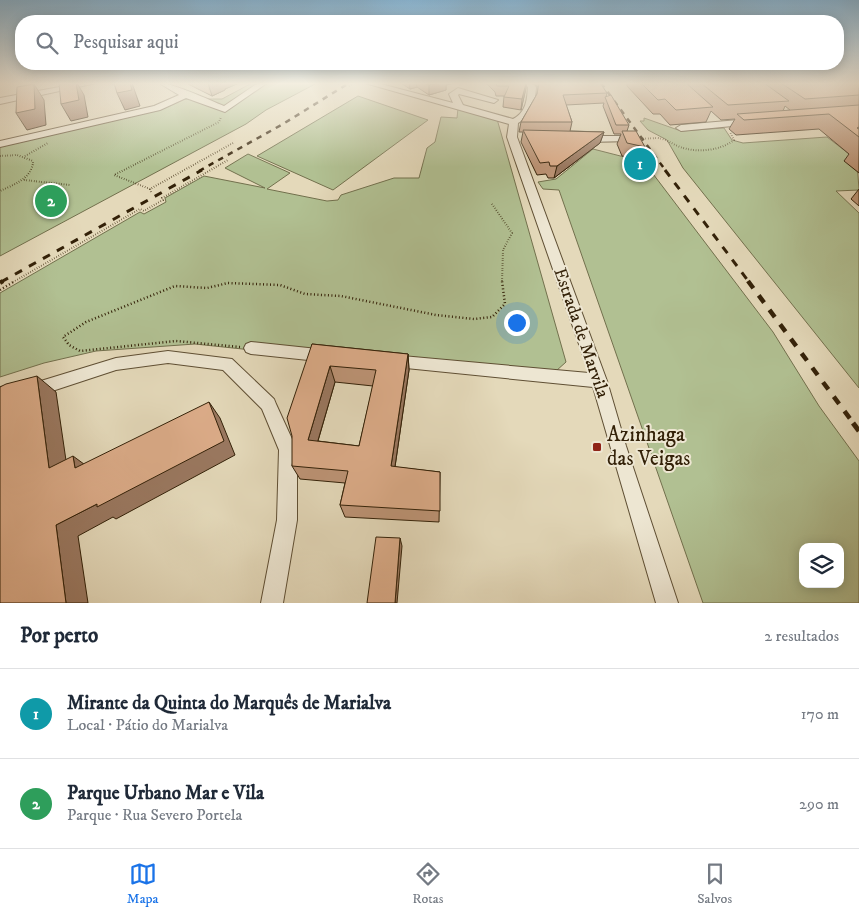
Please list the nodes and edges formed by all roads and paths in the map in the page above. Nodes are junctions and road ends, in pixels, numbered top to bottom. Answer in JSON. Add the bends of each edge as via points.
{"nodes":[{"id":1,"x":143,"y":111,"type":"edge"},
{"id":2,"x":224,"y":111,"type":"edge"},
{"id":3,"x":474,"y":111,"type":"edge"},
{"id":4,"x":527,"y":111,"type":"edge"},
{"id":5,"x":705,"y":113,"type":"edge"},
{"id":6,"x":514,"y":122,"type":"junction"},
{"id":7,"x":756,"y":122,"type":"edge"},
{"id":8,"x":722,"y":126,"type":"junction"},
{"id":9,"x":681,"y":128,"type":"dead end"},
{"id":10,"x":512,"y":137,"type":"junction"},
{"id":11,"x":527,"y":137,"type":"edge"},
{"id":12,"x":576,"y":138,"type":"edge"},
{"id":13,"x":631,"y":139,"type":"joint"},
{"id":14,"x":0,"y":144,"type":"edge"},
{"id":15,"x":233,"y":144,"type":"dead end"},
{"id":16,"x":0,"y":156,"type":"edge"},
{"id":17,"x":228,"y":160,"type":"dead end"},
{"id":18,"x":23,"y":180,"type":"junction"},
{"id":19,"x":70,"y":185,"type":"dead end"},
{"id":20,"x":0,"y":191,"type":"edge"},
{"id":21,"x":152,"y":202,"type":"dead end"},
{"id":22,"x":492,"y":204,"type":"dead end"},
{"id":23,"x":152,"y":206,"type":"junction"},
{"id":24,"x":0,"y":290,"type":"edge"},
{"id":25,"x":251,"y":348,"type":"joint"},
{"id":26,"x":345,"y":357,"type":"edge"},
{"id":27,"x":374,"y":360,"type":"edge"},
{"id":28,"x":599,"y":381,"type":"junction"},
{"id":29,"x":0,"y":394,"type":"edge"},
{"id":30,"x":272,"y":603,"type":"edge"},
{"id":31,"x":667,"y":603,"type":"edge"}],
"edges":[{"from":1,"to":14,"type":"street"},
{"from":2,"to":15,"type":"path","via":[[220,122],[114,175],[150,190]]},
{"from":3,"to":6,"type":"street"},
{"from":4,"to":6,"type":"street"},
{"from":5,"to":8,"type":"street"},
{"from":6,"to":10,"type":"street","name":"Estrada de Marvila"},
{"from":7,"to":8,"type":"street"},
{"from":8,"to":9,"type":"street"},
{"from":8,"to":13,"type":"path","bridge":true,"via":[[734,140],[728,146],[696,150],[680,147],[668,138]]},
{"from":10,"to":11,"type":"street"},
{"from":10,"to":28,"type":"street","name":"Estrada de Marvila"},
{"from":12,"to":13,"type":"street"},
{"from":16,"to":18,"type":"path","via":[[20,155],[33,161],[30,173]]},
{"from":17,"to":23,"type":"path"},
{"from":18,"to":19,"type":"path"},
{"from":18,"to":20,"type":"path"},
{"from":21,"to":23,"type":"path"},
{"from":22,"to":25,"type":"path","via":[[512,233],[505,241],[499,272],[505,304],[492,317],[474,319],[436,315],[341,296],[305,294],[280,285],[228,283],[207,288],[175,286],[86,322],[62,337],[80,351],[176,341]]},
{"from":23,"to":24,"type":"path","via":[[144,211],[140,209]]},
{"from":25,"to":26,"type":"street"},
{"from":27,"to":28,"type":"street"},
{"from":28,"to":31,"type":"street","name":"Estrada de Marvila"},
{"from":29,"to":30,"type":"street","via":[[31,391],[116,364],[168,357],[227,364],[268,404],[288,450],[287,520]]}]}
